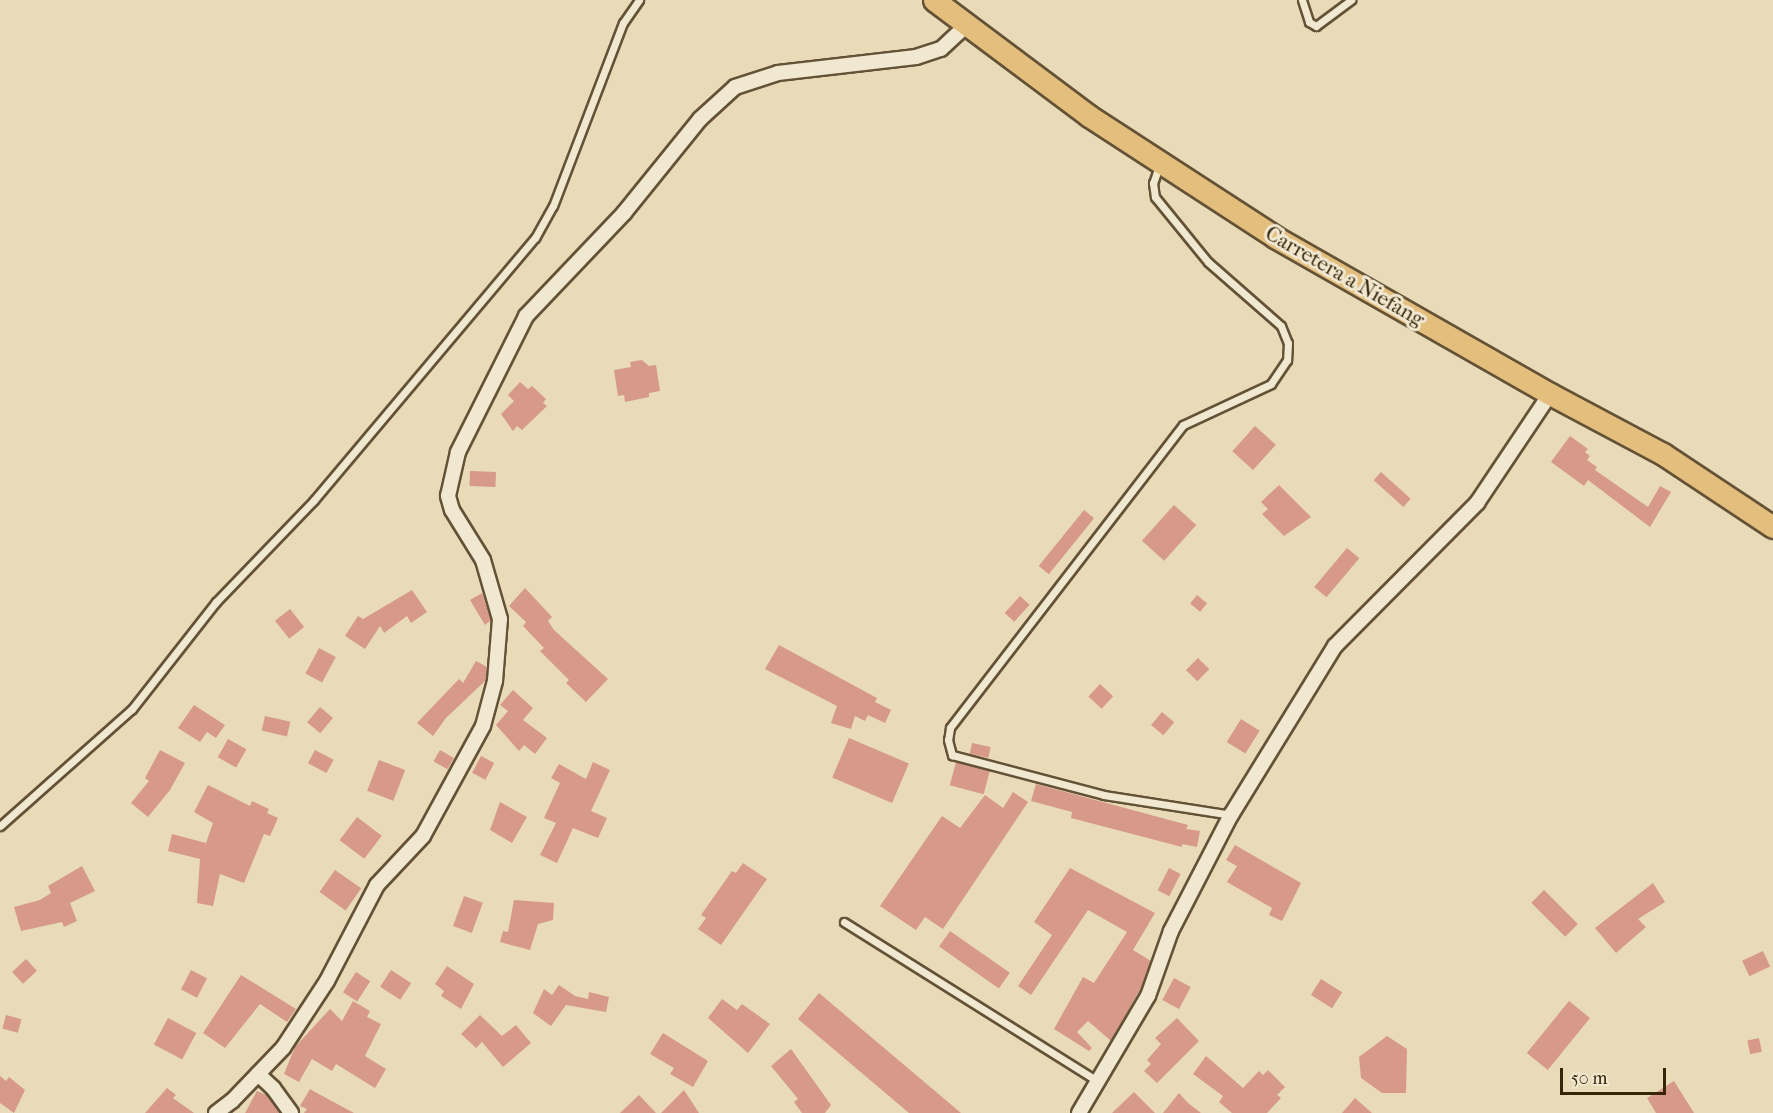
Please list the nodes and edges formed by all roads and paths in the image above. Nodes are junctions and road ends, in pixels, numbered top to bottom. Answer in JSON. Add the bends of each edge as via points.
{"nodes":[{"id":1,"x":639,"y":0,"type":"edge"},
{"id":2,"x":934,"y":0,"type":"edge"},
{"id":3,"x":1302,"y":0,"type":"edge"},
{"id":4,"x":1351,"y":0,"type":"edge"},
{"id":5,"x":968,"y":26,"type":"junction"},
{"id":6,"x":1160,"y":162,"type":"junction"},
{"id":7,"x":1550,"y":394,"type":"junction"},
{"id":8,"x":1773,"y":526,"type":"edge"},
{"id":9,"x":1231,"y":815,"type":"junction"},
{"id":10,"x":0,"y":826,"type":"edge"},
{"id":11,"x":844,"y":922,"type":"dead end"},
{"id":12,"x":258,"y":1074,"type":"junction"},
{"id":13,"x":1099,"y":1082,"type":"junction"},
{"id":14,"x":216,"y":1113,"type":"edge"},
{"id":15,"x":291,"y":1113,"type":"edge"},
{"id":16,"x":1080,"y":1113,"type":"edge"}],
"edges":[{"from":1,"to":10,"type":"lane","via":[[623,23],[553,206],[535,238],[314,500],[216,602],[132,709]]},
{"from":2,"to":5,"type":"main road","name":"Carretera a Niefang"},
{"from":3,"to":4,"type":"lane","via":[[1310,22],[1316,26]]},
{"from":5,"to":6,"type":"main road","name":"Carretera a Niefang","via":[[1089,116]]},
{"from":5,"to":12,"type":"street","via":[[941,49],[916,57],[778,73],[735,87],[700,119],[624,213],[526,316],[458,452],[448,495],[452,510],[483,560],[500,619],[495,681],[483,726],[423,836],[377,885],[327,981],[282,1048]]},
{"from":6,"to":7,"type":"main road","name":"Carretera a Niefang","via":[[1275,237]]},
{"from":6,"to":9,"type":"lane","via":[[1153,183],[1155,197],[1208,262],[1281,326],[1288,343],[1287,360],[1271,384],[1183,425],[950,728],[948,740],[952,755],[1104,795]]},
{"from":7,"to":8,"type":"main road","name":"Carretera a Niefang","via":[[1663,454]]},
{"from":7,"to":9,"type":"street","via":[[1478,503],[1335,646]]},
{"from":9,"to":13,"type":"street","via":[[1171,931],[1148,996]]},
{"from":11,"to":13,"type":"lane"},
{"from":12,"to":14,"type":"street"},
{"from":12,"to":15,"type":"street"},
{"from":13,"to":16,"type":"street"}]}
